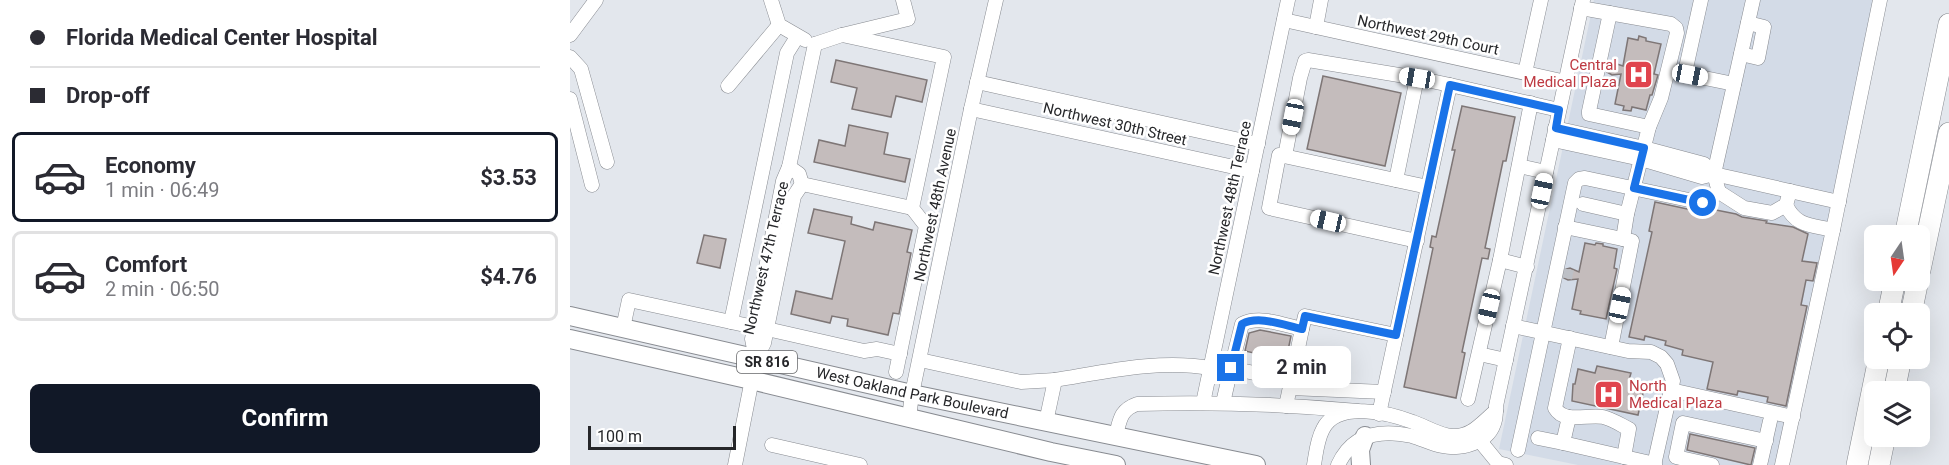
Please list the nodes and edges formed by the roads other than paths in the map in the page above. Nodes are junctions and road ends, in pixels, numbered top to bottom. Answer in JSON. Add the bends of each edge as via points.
{"nodes":[{"id":1,"x":596,"y":0,"type":"edge"},
{"id":2,"x":771,"y":0,"type":"edge"},
{"id":3,"x":903,"y":0,"type":"edge"},
{"id":4,"x":996,"y":0,"type":"edge"},
{"id":5,"x":1288,"y":0,"type":"edge"},
{"id":6,"x":1321,"y":0,"type":"edge"},
{"id":7,"x":1542,"y":0,"type":"edge"},
{"id":8,"x":1701,"y":0,"type":"edge"},
{"id":9,"x":1753,"y":0,"type":"edge"},
{"id":10,"x":1880,"y":0,"type":"edge"},
{"id":11,"x":1582,"y":4,"type":"edge"},
{"id":12,"x":1610,"y":14,"type":"junction"},
{"id":13,"x":1284,"y":20,"type":"junction"},
{"id":14,"x":779,"y":24,"type":"junction"},
{"id":15,"x":1949,"y":24,"type":"edge"},
{"id":16,"x":1316,"y":27,"type":"junction"},
{"id":17,"x":570,"y":35,"type":"edge"},
{"id":18,"x":842,"y":35,"type":"junction"},
{"id":19,"x":797,"y":37,"type":"junction"},
{"id":20,"x":815,"y":44,"type":"junction"},
{"id":21,"x":570,"y":57,"type":"edge"},
{"id":22,"x":1525,"y":73,"type":"junction"},
{"id":23,"x":1417,"y":78,"type":"junction"},
{"id":24,"x":1566,"y":81,"type":"junction"},
{"id":25,"x":977,"y":82,"type":"junction"},
{"id":26,"x":1734,"y":84,"type":"junction"},
{"id":27,"x":1450,"y":85,"type":"junction"},
{"id":28,"x":728,"y":86,"type":"dead end"},
{"id":29,"x":570,"y":99,"type":"edge"},
{"id":30,"x":1531,"y":104,"type":"junction"},
{"id":31,"x":971,"y":109,"type":"junction"},
{"id":32,"x":1559,"y":110,"type":"junction"},
{"id":33,"x":773,"y":120,"type":"junction"},
{"id":34,"x":798,"y":125,"type":"junction"},
{"id":35,"x":1649,"y":127,"type":"junction"},
{"id":36,"x":1949,"y":133,"type":"edge"},
{"id":37,"x":1554,"y":134,"type":"junction"},
{"id":38,"x":1258,"y":144,"type":"junction"},
{"id":39,"x":1643,"y":153,"type":"junction"},
{"id":40,"x":1285,"y":156,"type":"junction"},
{"id":41,"x":607,"y":162,"type":"dead end"},
{"id":42,"x":1520,"y":166,"type":"junction"},
{"id":43,"x":789,"y":167,"type":"junction"},
{"id":44,"x":1252,"y":171,"type":"junction"},
{"id":45,"x":1546,"y":172,"type":"junction"},
{"id":46,"x":1708,"y":176,"type":"junction"},
{"id":47,"x":761,"y":177,"type":"junction"},
{"id":48,"x":1396,"y":180,"type":"junction"},
{"id":49,"x":783,"y":181,"type":"junction"},
{"id":50,"x":802,"y":184,"type":"junction"},
{"id":51,"x":592,"y":185,"type":"dead end"},
{"id":52,"x":1428,"y":188,"type":"junction"},
{"id":53,"x":1634,"y":188,"type":"junction"},
{"id":54,"x":1790,"y":191,"type":"junction"},
{"id":55,"x":1719,"y":192,"type":"junction"},
{"id":56,"x":1839,"y":202,"type":"junction"},
{"id":57,"x":1583,"y":204,"type":"dead end"},
{"id":58,"x":1786,"y":205,"type":"junction"},
{"id":59,"x":912,"y":208,"type":"junction"},
{"id":60,"x":1628,"y":214,"type":"junction"},
{"id":61,"x":1907,"y":225,"type":"edge"},
{"id":62,"x":1930,"y":225,"type":"edge"},
{"id":63,"x":1565,"y":227,"type":"junction"},
{"id":64,"x":1833,"y":230,"type":"junction"},
{"id":65,"x":1623,"y":239,"type":"junction"},
{"id":66,"x":1416,"y":241,"type":"junction"},
{"id":67,"x":1500,"y":260,"type":"junction"},
{"id":68,"x":1527,"y":267,"type":"junction"},
{"id":69,"x":570,"y":316,"type":"edge"},
{"id":70,"x":731,"y":322,"type":"junction"},
{"id":71,"x":1513,"y":326,"type":"junction"},
{"id":72,"x":623,"y":328,"type":"junction"},
{"id":73,"x":760,"y":328,"type":"junction"},
{"id":74,"x":1302,"y":329,"type":"junction"},
{"id":75,"x":1543,"y":332,"type":"junction"},
{"id":76,"x":1396,"y":335,"type":"junction"},
{"id":77,"x":1570,"y":338,"type":"junction"},
{"id":78,"x":570,"y":339,"type":"edge"},
{"id":79,"x":1611,"y":347,"type":"junction"},
{"id":80,"x":900,"y":354,"type":"junction"},
{"id":81,"x":1479,"y":354,"type":"junction"},
{"id":82,"x":756,"y":360,"type":"junction"},
{"id":83,"x":920,"y":360,"type":"junction"},
{"id":84,"x":1506,"y":360,"type":"junction"},
{"id":85,"x":1210,"y":368,"type":"junction"},
{"id":86,"x":1231,"y":368,"type":"junction"},
{"id":87,"x":1877,"y":369,"type":"edge"},
{"id":88,"x":896,"y":372,"type":"dead end"},
{"id":89,"x":751,"y":380,"type":"junction"},
{"id":90,"x":1055,"y":380,"type":"junction"},
{"id":91,"x":1290,"y":385,"type":"junction"},
{"id":92,"x":1671,"y":390,"type":"junction"},
{"id":93,"x":1384,"y":392,"type":"junction"},
{"id":94,"x":912,"y":394,"type":"junction"},
{"id":95,"x":1468,"y":399,"type":"dead end"},
{"id":96,"x":1203,"y":403,"type":"junction"},
{"id":97,"x":1223,"y":404,"type":"junction"},
{"id":98,"x":1286,"y":406,"type":"junction"},
{"id":99,"x":1358,"y":411,"type":"junction"},
{"id":100,"x":1496,"y":411,"type":"junction"},
{"id":101,"x":1379,"y":414,"type":"junction"},
{"id":102,"x":1569,"y":417,"type":"junction"},
{"id":103,"x":1793,"y":417,"type":"junction"},
{"id":104,"x":909,"y":418,"type":"junction"},
{"id":105,"x":1770,"y":421,"type":"dead end"},
{"id":106,"x":1046,"y":422,"type":"junction"},
{"id":107,"x":1116,"y":435,"type":"junction"},
{"id":108,"x":1365,"y":436,"type":"junction"},
{"id":109,"x":1538,"y":438,"type":"dead end"},
{"id":110,"x":1480,"y":441,"type":"junction"},
{"id":111,"x":1766,"y":441,"type":"junction"},
{"id":112,"x":1563,"y":443,"type":"junction"},
{"id":113,"x":772,"y":445,"type":"dead end"},
{"id":114,"x":1883,"y":447,"type":"edge"},
{"id":115,"x":1518,"y":450,"type":"dead end"},
{"id":116,"x":1624,"y":457,"type":"junction"},
{"id":117,"x":1654,"y":464,"type":"edge"},
{"id":118,"x":735,"y":465,"type":"edge"},
{"id":119,"x":860,"y":465,"type":"edge"},
{"id":120,"x":1116,"y":465,"type":"edge"},
{"id":121,"x":1256,"y":465,"type":"edge"},
{"id":122,"x":1314,"y":465,"type":"edge"},
{"id":123,"x":1338,"y":465,"type":"edge"},
{"id":124,"x":1361,"y":465,"type":"edge"},
{"id":125,"x":1506,"y":465,"type":"edge"},
{"id":126,"x":1712,"y":465,"type":"edge"},
{"id":127,"x":1760,"y":465,"type":"edge"},
{"id":128,"x":1782,"y":465,"type":"edge"},
{"id":129,"x":1857,"y":465,"type":"edge"},
{"id":130,"x":1879,"y":465,"type":"edge"}],
"edges":[{"from":1,"to":17,"type":"street"},
{"from":2,"to":14,"type":"street"},
{"from":3,"to":18,"type":"street","via":[[908,19]]},
{"from":4,"to":25,"type":"street","name":"Northwest 48th Avenue"},
{"from":5,"to":13,"type":"street","name":"Northwest 48th Terrace"},
{"from":6,"to":16,"type":"street"},
{"from":7,"to":22,"type":"street"},
{"from":8,"to":26,"type":"street","via":[[1687,73]]},
{"from":9,"to":26,"type":"street","via":[[1748,23],[1764,27],[1758,58],[1741,54]]},
{"from":10,"to":56,"type":"street"},
{"from":11,"to":12,"type":"street"},
{"from":11,"to":24,"type":"street"},
{"from":12,"to":35,"type":"street","via":[[1590,114]]},
{"from":12,"to":35,"type":"street","via":[[1676,28],[1661,98]]},
{"from":13,"to":16,"type":"street","name":"Northwest 29th Court"},
{"from":13,"to":38,"type":"street","name":"Northwest 48th Terrace"},
{"from":14,"to":19,"type":"street"},
{"from":14,"to":28,"type":"street"},
{"from":15,"to":61,"type":"highway"},
{"from":16,"to":22,"type":"street","name":"Northwest 29th Court"},
{"from":18,"to":20,"type":"street"},
{"from":18,"to":59,"type":"street","name":"Northwest 48th Avenue","via":[[944,57]]},
{"from":19,"to":20,"type":"street"},
{"from":19,"to":33,"type":"street","via":[[787,53]]},
{"from":20,"to":34,"type":"street","name":"Northwest 47th Terrace"},
{"from":21,"to":41,"type":"street","via":[[581,69]]},
{"from":22,"to":24,"type":"street","name":"Northwest 29th Court"},
{"from":23,"to":27,"type":"street"},
{"from":23,"to":40,"type":"street","via":[[1305,61]]},
{"from":23,"to":48,"type":"street"},
{"from":24,"to":32,"type":"street"},
{"from":25,"to":31,"type":"street","name":"Northwest 48th Avenue"},
{"from":25,"to":38,"type":"street"},
{"from":26,"to":46,"type":"street"},
{"from":27,"to":30,"type":"street"},
{"from":27,"to":52,"type":"street"},
{"from":29,"to":51,"type":"street"},
{"from":30,"to":32,"type":"street"},
{"from":30,"to":42,"type":"street"},
{"from":31,"to":44,"type":"street","name":"Northwest 30th Street"},
{"from":31,"to":83,"type":"street","name":"Northwest 48th Avenue"},
{"from":32,"to":37,"type":"street"},
{"from":33,"to":34,"type":"street"},
{"from":33,"to":47,"type":"street"},
{"from":34,"to":43,"type":"street","name":"Northwest 47th Terrace"},
{"from":35,"to":39,"type":"street"},
{"from":36,"to":62,"type":"highway"},
{"from":37,"to":39,"type":"street"},
{"from":37,"to":45,"type":"street"},
{"from":38,"to":44,"type":"street","name":"Northwest 48th Terrace"},
{"from":39,"to":46,"type":"street","via":[[1704,164]]},
{"from":39,"to":53,"type":"street"},
{"from":40,"to":48,"type":"street"},
{"from":40,"to":66,"type":"street","via":[[1279,155],[1269,208]]},
{"from":42,"to":45,"type":"street"},
{"from":42,"to":67,"type":"street"},
{"from":43,"to":49,"type":"street","name":"Northwest 47th Terrace"},
{"from":43,"to":50,"type":"street","name":"Northwest 47th Terrace","via":[[799,174]]},
{"from":44,"to":85,"type":"street","name":"Northwest 48th Terrace"},
{"from":45,"to":68,"type":"street"},
{"from":46,"to":54,"type":"street"},
{"from":46,"to":55,"type":"street"},
{"from":47,"to":49,"type":"street"},
{"from":47,"to":70,"type":"street"},
{"from":48,"to":52,"type":"street"},
{"from":49,"to":73,"type":"street","name":"Northwest 47th Terrace"},
{"from":50,"to":59,"type":"street"},
{"from":50,"to":73,"type":"street","name":"Northwest 47th Terrace","via":[[794,196]]},
{"from":52,"to":66,"type":"street"},
{"from":53,"to":55,"type":"street","via":[[1703,203]]},
{"from":53,"to":60,"type":"street"},
{"from":53,"to":63,"type":"street","via":[[1579,179]]},
{"from":54,"to":56,"type":"street"},
{"from":54,"to":58,"type":"street"},
{"from":55,"to":58,"type":"street","via":[[1744,208],[1761,213],[1772,213]]},
{"from":56,"to":64,"type":"street"},
{"from":57,"to":60,"type":"street"},
{"from":58,"to":64,"type":"street","via":[[1797,222]]},
{"from":59,"to":80,"type":"street","name":"Northwest 48th Avenue","via":[[926,226]]},
{"from":60,"to":65,"type":"street"},
{"from":63,"to":65,"type":"street"},
{"from":63,"to":75,"type":"street","via":[[1561,272]]},
{"from":64,"to":103,"type":"street"},
{"from":65,"to":79,"type":"street","via":[[1632,241]]},
{"from":66,"to":76,"type":"street"},
{"from":67,"to":68,"type":"street"},
{"from":67,"to":81,"type":"street"},
{"from":68,"to":71,"type":"street"},
{"from":69,"to":72,"type":"main road","name":"West Oakland Park Boulevard","number":"SR 816"},
{"from":70,"to":72,"type":"street","via":[[629,300]]},
{"from":70,"to":73,"type":"street"},
{"from":71,"to":75,"type":"street"},
{"from":71,"to":84,"type":"street"},
{"from":72,"to":82,"type":"main road","name":"West Oakland Park Boulevard","number":"SR 816"},
{"from":73,"to":80,"type":"street","via":[[864,351]]},
{"from":73,"to":82,"type":"street","name":"Northwest 47th Terrace","via":[[764,343]]},
{"from":74,"to":76,"type":"street","via":[[1305,316]]},
{"from":74,"to":86,"type":"street","via":[[1248,320],[1242,324]]},
{"from":74,"to":91,"type":"street"},
{"from":75,"to":77,"type":"street"},
{"from":75,"to":115,"type":"street"},
{"from":76,"to":93,"type":"street"},
{"from":77,"to":79,"type":"street"},
{"from":77,"to":102,"type":"street","via":[[1555,408]]},
{"from":78,"to":89,"type":"main road","name":"West Oakland Park Boulevard","number":"SR 816"},
{"from":79,"to":92,"type":"street","via":[[1651,352],[1660,357],[1673,381]]},
{"from":80,"to":88,"type":"street","name":"Northwest 48th Avenue"},
{"from":81,"to":84,"type":"street"},
{"from":81,"to":95,"type":"street"},
{"from":82,"to":89,"type":"street","name":"Northwest 47th Terrace"},
{"from":82,"to":94,"type":"main road","name":"West Oakland Park Boulevard","number":"SR 816"},
{"from":83,"to":90,"type":"street","via":[[1021,382]]},
{"from":83,"to":94,"type":"street","name":"Northwest 48th Avenue"},
{"from":84,"to":100,"type":"street"},
{"from":85,"to":90,"type":"street","via":[[1146,367]]},
{"from":85,"to":96,"type":"street","name":"Northwest 48th Terrace"},
{"from":86,"to":91,"type":"street"},
{"from":86,"to":97,"type":"street"},
{"from":87,"to":129,"type":"highway"},
{"from":89,"to":104,"type":"main road","name":"West Oakland Park Boulevard","number":"SR 816"},
{"from":89,"to":118,"type":"street","name":"Northwest 47th Terrace"},
{"from":90,"to":106,"type":"street"},
{"from":91,"to":93,"type":"street"},
{"from":91,"to":98,"type":"street"},
{"from":92,"to":103,"type":"street"},
{"from":92,"to":117,"type":"street"},
{"from":93,"to":101,"type":"street"},
{"from":94,"to":104,"type":"street","name":"Northwest 48th Avenue"},
{"from":94,"to":106,"type":"main road","name":"West Oakland Park Boulevard","number":"SR 816"},
{"from":96,"to":97,"type":"street"},
{"from":96,"to":107,"type":"street","via":[[1127,407]]},
{"from":97,"to":98,"type":"street"},
{"from":98,"to":99,"type":"street"},
{"from":99,"to":101,"type":"street"},
{"from":99,"to":122,"type":"street","via":[[1329,420],[1320,435]]},
{"from":100,"to":101,"type":"street","via":[[1470,433],[1453,436]]},
{"from":100,"to":110,"type":"street","via":[[1496,421]]},
{"from":102,"to":112,"type":"street"},
{"from":102,"to":116,"type":"street","via":[[1606,418],[1629,429]]},
{"from":103,"to":128,"type":"street"},
{"from":104,"to":120,"type":"main road","name":"West Oakland Park Boulevard","number":"SR 816"},
{"from":105,"to":111,"type":"street"},
{"from":106,"to":107,"type":"main road","name":"West Oakland Park Boulevard","number":"SR 816"},
{"from":107,"to":121,"type":"main road","name":"West Oakland Park Boulevard","number":"SR 816"},
{"from":108,"to":110,"type":"street","via":[[1401,434],[1454,448]]},
{"from":108,"to":123,"type":"street","via":[[1349,446]]},
{"from":108,"to":124,"type":"main road","via":[[1360,450]]},
{"from":109,"to":112,"type":"street"},
{"from":110,"to":125,"type":"street","via":[[1498,463]]},
{"from":111,"to":126,"type":"street","via":[[1683,423],[1676,457]]},
{"from":111,"to":127,"type":"street"},
{"from":112,"to":116,"type":"street"},
{"from":113,"to":119,"type":"street"},
{"from":114,"to":130,"type":"highway"},
{"from":116,"to":117,"type":"street"}]}
